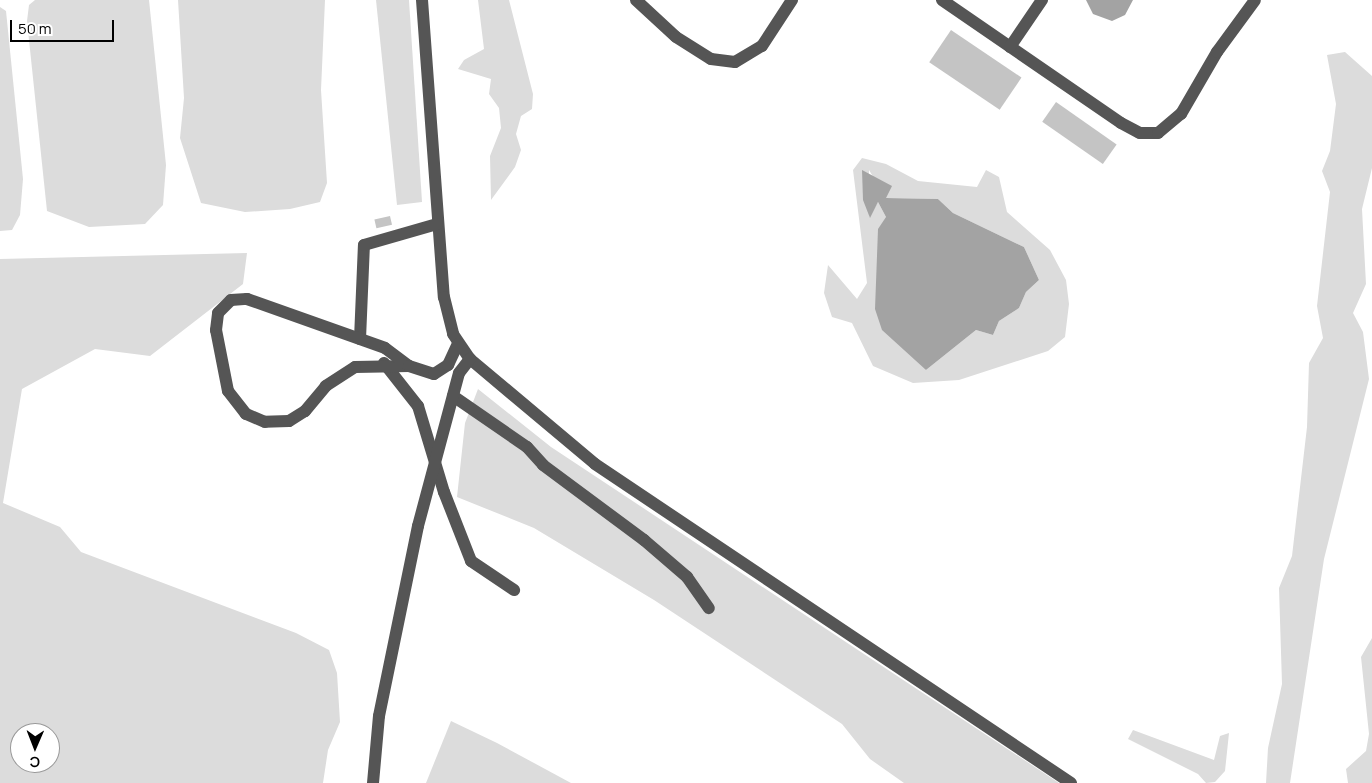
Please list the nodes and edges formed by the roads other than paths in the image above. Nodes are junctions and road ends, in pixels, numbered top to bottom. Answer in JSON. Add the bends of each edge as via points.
{"nodes":[{"id":1,"x":422,"y":0,"type":"edge"},
{"id":2,"x":636,"y":0,"type":"edge"},
{"id":3,"x":792,"y":0,"type":"edge"},
{"id":4,"x":942,"y":0,"type":"edge"},
{"id":5,"x":1042,"y":0,"type":"edge"},
{"id":6,"x":1255,"y":0,"type":"edge"},
{"id":7,"x":1010,"y":47,"type":"junction"},
{"id":8,"x":437,"y":224,"type":"junction"},
{"id":9,"x":360,"y":339,"type":"junction"},
{"id":10,"x":458,"y":344,"type":"junction"},
{"id":11,"x":470,"y":359,"type":"junction"},
{"id":12,"x":384,"y":363,"type":"junction"},
{"id":13,"x":408,"y":366,"type":"junction"},
{"id":14,"x":453,"y":396,"type":"junction"},
{"id":15,"x":435,"y":462,"type":"junction"},
{"id":16,"x":514,"y":590,"type":"dead end"},
{"id":17,"x":709,"y":608,"type":"dead end"},
{"id":18,"x":373,"y":783,"type":"edge"},
{"id":19,"x":1072,"y":783,"type":"edge"}],
"edges":[{"from":1,"to":8,"type":"street"},
{"from":2,"to":3,"type":"street","via":[[676,37],[711,59],[735,62],[762,46]]},
{"from":4,"to":7,"type":"street"},
{"from":5,"to":7,"type":"street"},
{"from":6,"to":7,"type":"street","via":[[1217,52],[1181,114],[1158,133],[1140,133],[1121,123]]},
{"from":8,"to":9,"type":"street","via":[[364,245]]},
{"from":8,"to":10,"type":"street","via":[[444,297]]},
{"from":9,"to":12,"type":"street","via":[[247,299],[231,300],[218,313],[216,330],[234,403],[265,422],[289,420],[305,411],[326,386],[355,367]]},
{"from":9,"to":13,"type":"street","via":[[385,348]]},
{"from":10,"to":11,"type":"street"},
{"from":10,"to":13,"type":"street","via":[[448,364],[434,374]]},
{"from":11,"to":14,"type":"street","via":[[459,373]]},
{"from":11,"to":19,"type":"street","via":[[595,464]]},
{"from":12,"to":13,"type":"street"},
{"from":12,"to":15,"type":"street","via":[[418,406]]},
{"from":14,"to":15,"type":"street"},
{"from":14,"to":17,"type":"street","via":[[527,447],[543,465],[644,540],[687,576]]},
{"from":15,"to":16,"type":"street","via":[[471,560]]},
{"from":15,"to":18,"type":"street","via":[[379,716]]}]}
